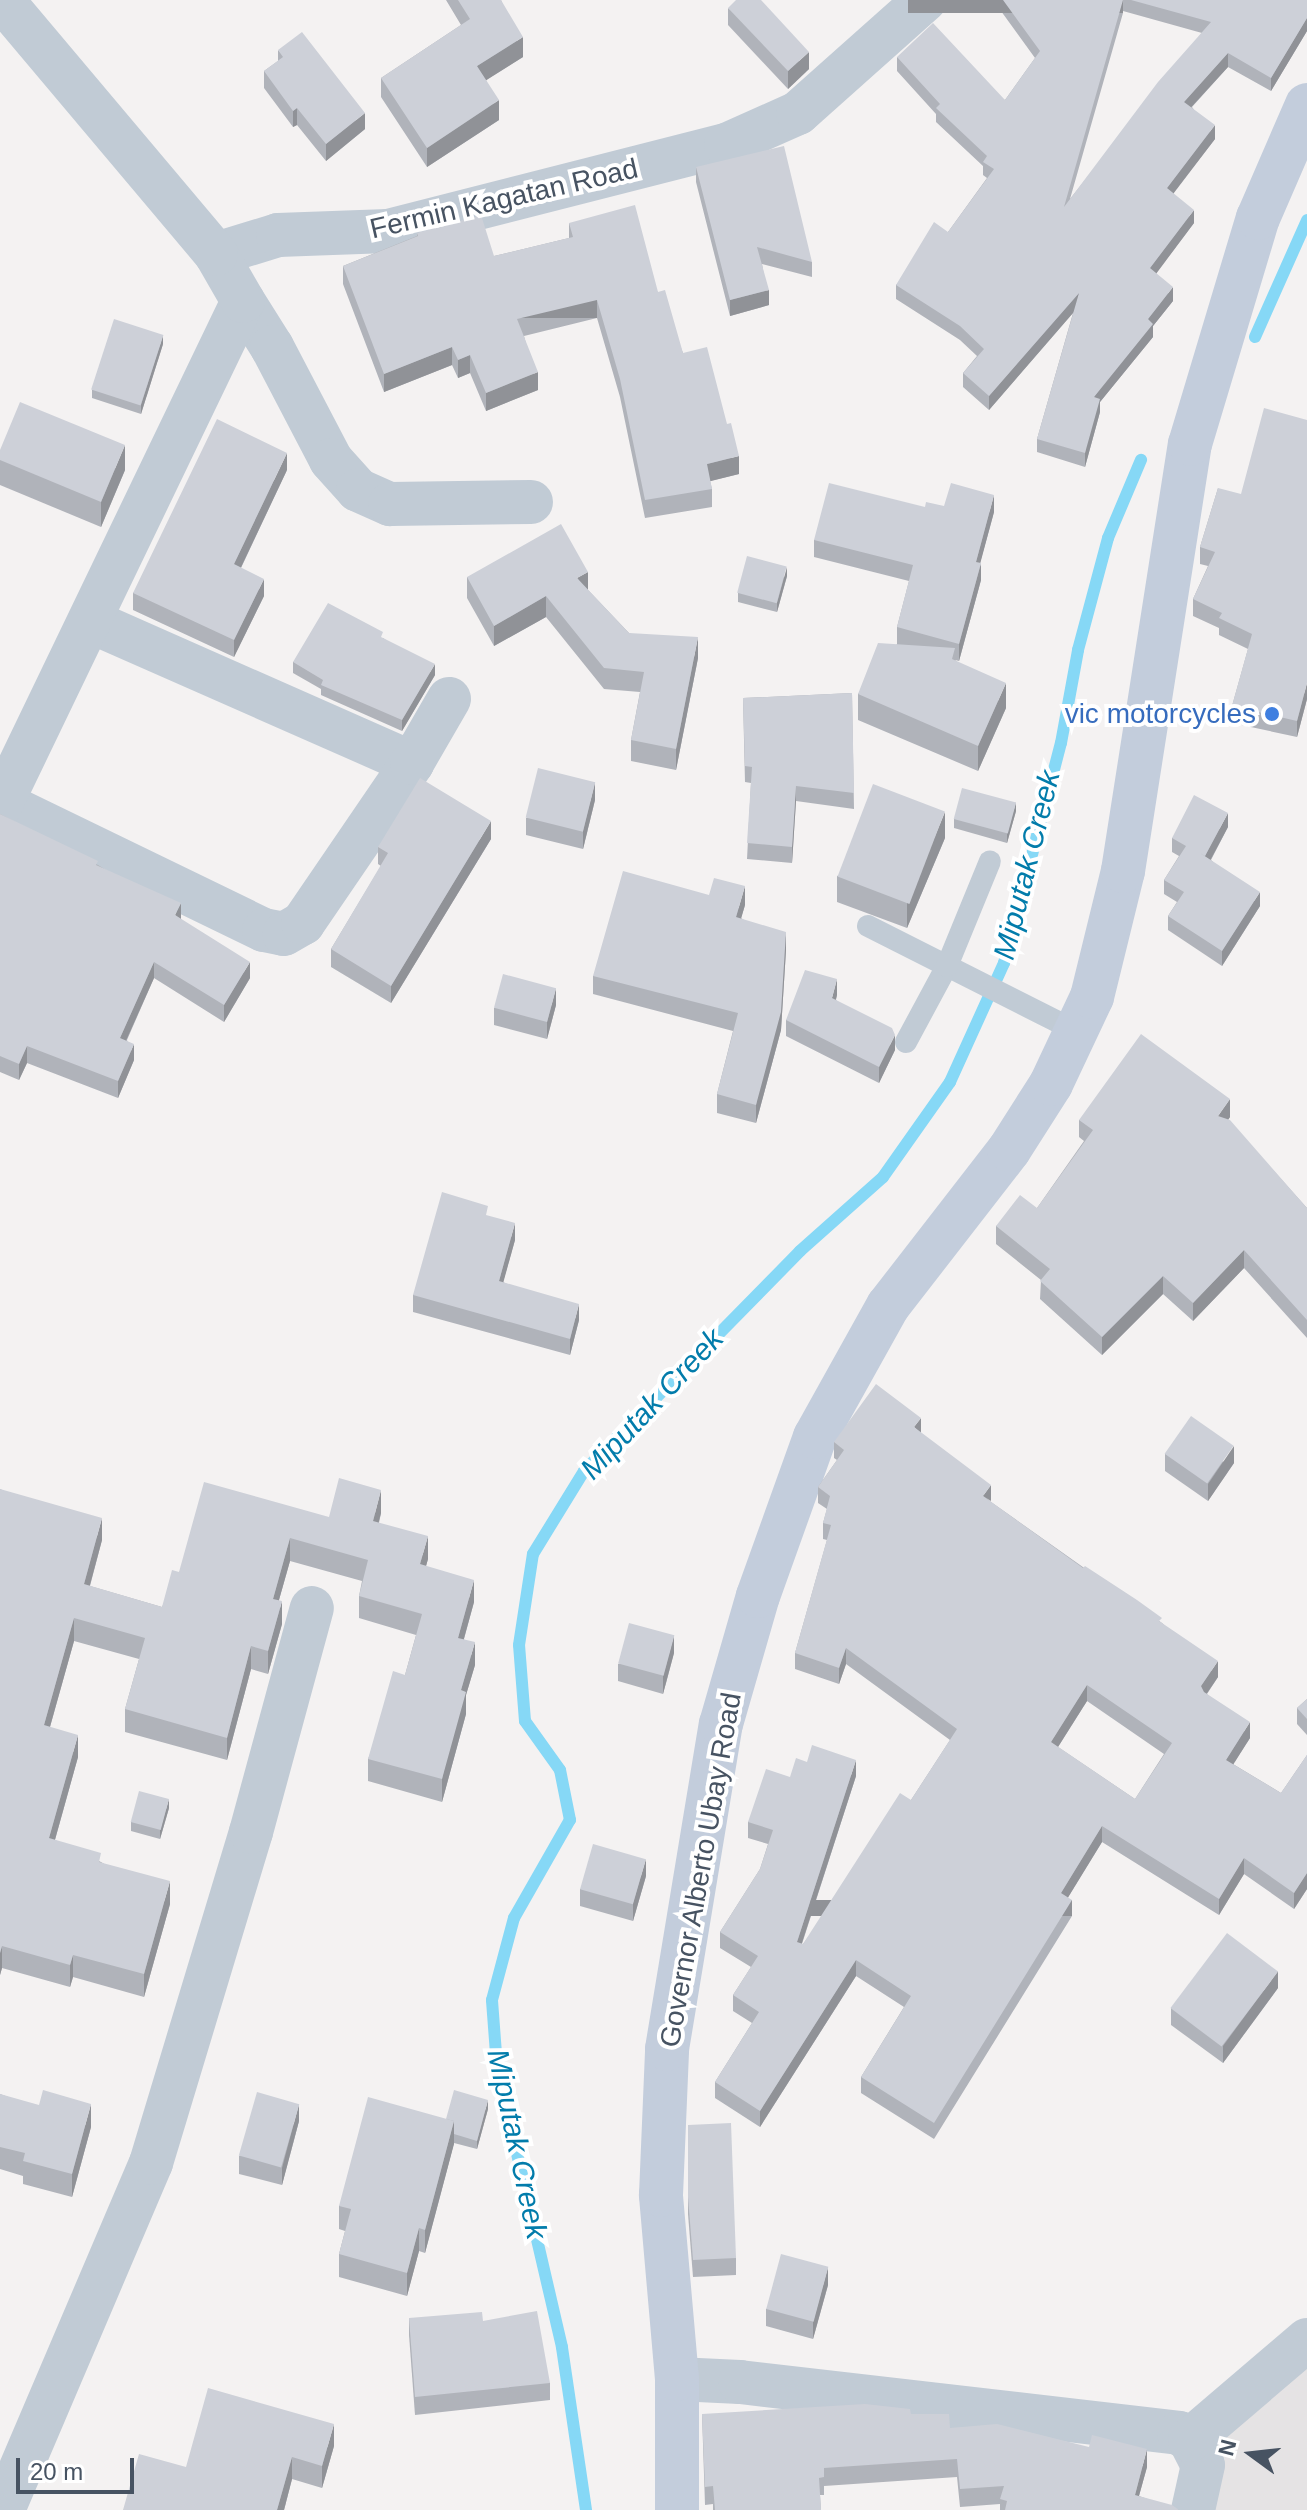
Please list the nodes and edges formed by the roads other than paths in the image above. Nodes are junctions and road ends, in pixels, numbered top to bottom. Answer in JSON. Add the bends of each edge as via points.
{"nodes":[{"id":1,"x":2,"y":0,"type":"edge"},
{"id":2,"x":925,"y":0,"type":"edge"},
{"id":3,"x":1307,"y":105,"type":"edge"},
{"id":4,"x":216,"y":254,"type":"junction"},
{"id":5,"x":243,"y":301,"type":"junction"},
{"id":6,"x":531,"y":502,"type":"dead end"},
{"id":7,"x":90,"y":621,"type":"junction"},
{"id":8,"x":449,"y":699,"type":"dead end"},
{"id":9,"x":412,"y":763,"type":"junction"},
{"id":10,"x":1,"y":803,"type":"edge"},
{"id":11,"x":990,"y":861,"type":"dead end"},
{"id":12,"x":868,"y":926,"type":"dead end"},
{"id":13,"x":947,"y":966,"type":"junction"},
{"id":14,"x":1076,"y":1031,"type":"junction"},
{"id":15,"x":906,"y":1042,"type":"dead end"},
{"id":16,"x":312,"y":1608,"type":"dead end"},
{"id":17,"x":1307,"y":2340,"type":"edge"},
{"id":18,"x":677,"y":2379,"type":"junction"},
{"id":19,"x":1190,"y":2440,"type":"junction"},
{"id":20,"x":3,"y":2510,"type":"edge"},
{"id":21,"x":677,"y":2510,"type":"edge"},
{"id":22,"x":1193,"y":2510,"type":"edge"}],
"edges":[{"from":1,"to":4,"type":"street"},
{"from":2,"to":4,"type":"street","name":"Fermin Kagatan Road","via":[[798,113],[726,145],[388,231],[278,235]]},
{"from":3,"to":14,"type":"main road","name":"Governor Alberto Ubay Road","via":[[1258,218],[1190,444],[1123,871],[1092,997]]},
{"from":4,"to":5,"type":"street"},
{"from":5,"to":6,"type":"street","via":[[331,460],[358,490],[390,504]]},
{"from":5,"to":7,"type":"street"},
{"from":7,"to":9,"type":"street"},
{"from":7,"to":10,"type":"street"},
{"from":8,"to":9,"type":"street"},
{"from":9,"to":10,"type":"street","via":[[303,923],[284,934],[264,930]]},
{"from":11,"to":13,"type":"lane"},
{"from":12,"to":13,"type":"lane"},
{"from":13,"to":14,"type":"lane"},
{"from":13,"to":15,"type":"lane"},
{"from":14,"to":18,"type":"main road","name":"Governor Alberto Ubay Road","via":[[1051,1084],[1009,1150],[881,1319],[815,1437],[758,1596],[721,1724],[667,2049],[661,2195]]},
{"from":16,"to":20,"type":"street","via":[[151,2163]]},
{"from":17,"to":19,"type":"street"},
{"from":18,"to":19,"type":"street","via":[[1179,2433]]},
{"from":18,"to":21,"type":"main road","name":"Governor Alberto Ubay Road"},
{"from":19,"to":22,"type":"street","via":[[1203,2465]]}]}
